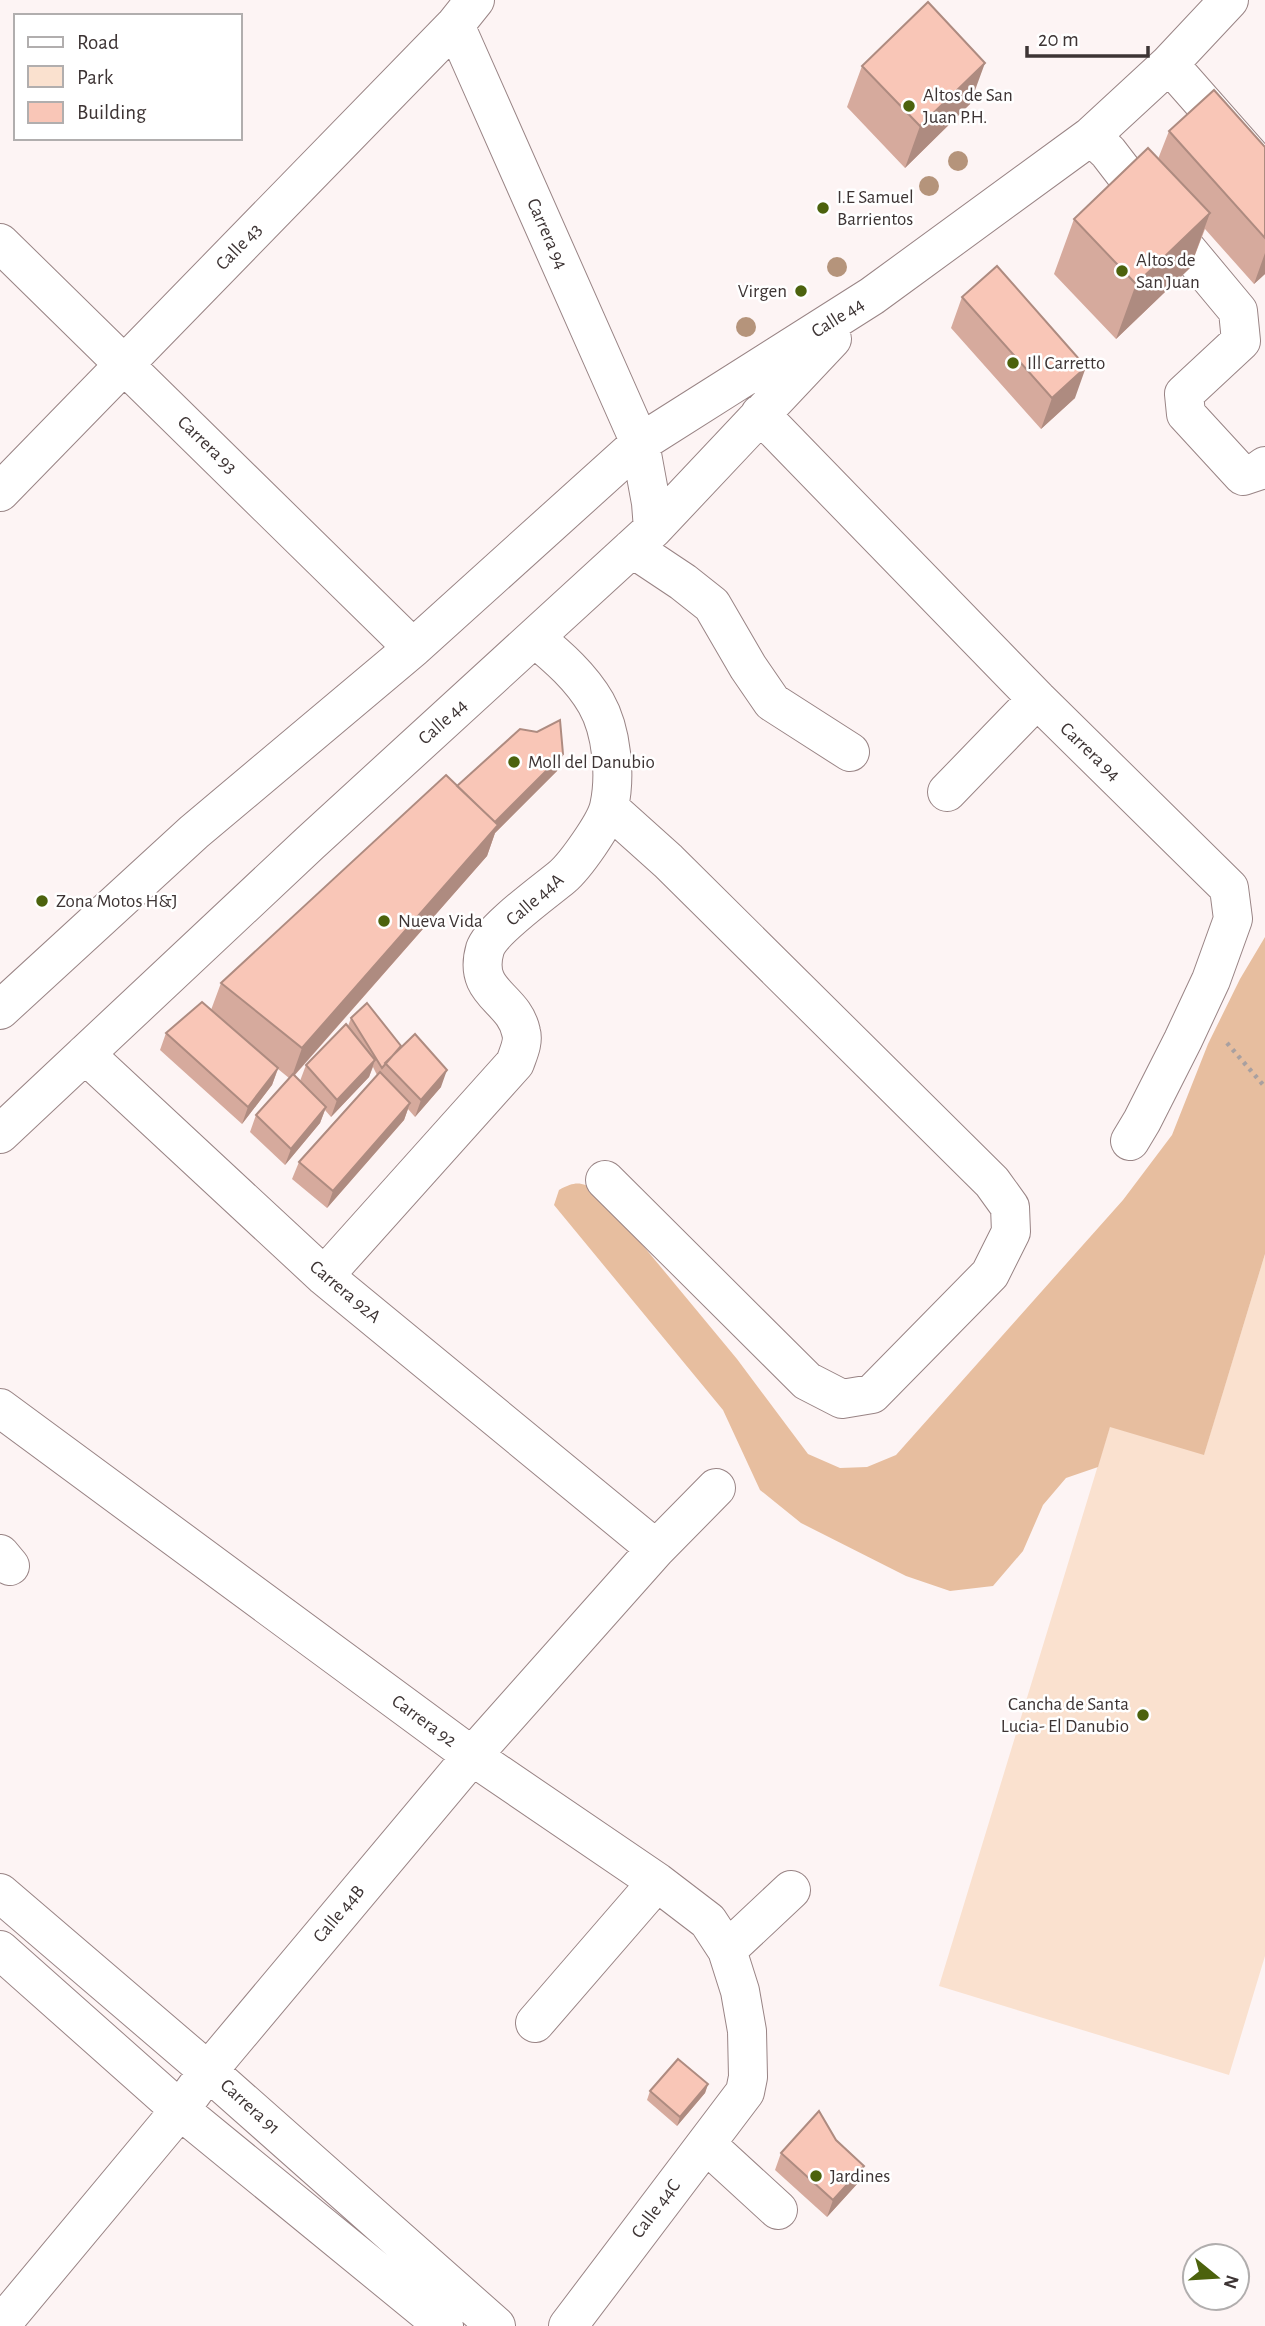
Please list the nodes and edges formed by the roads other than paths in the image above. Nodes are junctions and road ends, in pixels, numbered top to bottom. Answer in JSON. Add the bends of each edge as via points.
{"nodes":[{"id":1,"x":1229,"y":0,"type":"edge"},
{"id":2,"x":465,"y":13,"type":"edge"},
{"id":3,"x":1169,"y":64,"type":"junction"},
{"id":4,"x":1091,"y":136,"type":"junction"},
{"id":5,"x":1265,"y":173,"type":"edge"},
{"id":6,"x":0,"y":243,"type":"edge"},
{"id":7,"x":872,"y":296,"type":"junction"},
{"id":8,"x":124,"y":365,"type":"junction"},
{"id":9,"x":761,"y":414,"type":"junction"},
{"id":10,"x":640,"y":443,"type":"junction"},
{"id":11,"x":1265,"y":466,"type":"edge"},
{"id":12,"x":0,"y":492,"type":"edge"},
{"id":13,"x":642,"y":539,"type":"junction"},
{"id":14,"x":535,"y":638,"type":"junction"},
{"id":15,"x":413,"y":648,"type":"junction"},
{"id":16,"x":1037,"y":699,"type":"junction"},
{"id":17,"x":850,"y":752,"type":"dead end"},
{"id":18,"x":947,"y":792,"type":"dead end"},
{"id":19,"x":609,"y":808,"type":"junction"},
{"id":20,"x":0,"y":1010,"type":"edge"},
{"id":21,"x":85,"y":1054,"type":"junction"},
{"id":22,"x":0,"y":1134,"type":"edge"},
{"id":23,"x":1130,"y":1141,"type":"dead end"},
{"id":24,"x":605,"y":1180,"type":"dead end"},
{"id":25,"x":324,"y":1276,"type":"junction"},
{"id":26,"x":4,"y":1420,"type":"edge"},
{"id":27,"x":716,"y":1488,"type":"dead end"},
{"id":28,"x":656,"y":1549,"type":"junction"},
{"id":29,"x":472,"y":1756,"type":"junction"},
{"id":30,"x":657,"y":1882,"type":"junction"},
{"id":31,"x":791,"y":1889,"type":"dead end"},
{"id":32,"x":0,"y":1893,"type":"edge"},
{"id":33,"x":0,"y":1950,"type":"edge"},
{"id":34,"x":727,"y":1950,"type":"junction"},
{"id":35,"x":535,"y":2023,"type":"dead end"},
{"id":36,"x":208,"y":2071,"type":"junction"},
{"id":37,"x":745,"y":2092,"type":"joint"},
{"id":38,"x":180,"y":2110,"type":"junction"},
{"id":39,"x":706,"y":2144,"type":"junction"},
{"id":40,"x":778,"y":2210,"type":"dead end"},
{"id":41,"x":0,"y":2326,"type":"edge"},
{"id":42,"x":444,"y":2326,"type":"edge"},
{"id":43,"x":496,"y":2326,"type":"edge"},
{"id":44,"x":568,"y":2326,"type":"edge"}],
"edges":[{"from":1,"to":3,"type":"street","name":"Calle 44"},
{"from":2,"to":8,"type":"street","name":"Calle 43"},
{"from":2,"to":10,"type":"street","name":"Carrera 94"},
{"from":3,"to":4,"type":"street","name":"Calle 44"},
{"from":3,"to":5,"type":"street"},
{"from":4,"to":7,"type":"street","name":"Calle 44"},
{"from":4,"to":11,"type":"street","via":[[1238,310],[1241,341],[1184,394],[1186,414],[1244,476]]},
{"from":6,"to":8,"type":"street","name":"Carrera 93"},
{"from":7,"to":9,"type":"street","name":"Calle 44"},
{"from":7,"to":10,"type":"street","name":"Calle 44"},
{"from":8,"to":12,"type":"street","name":"Calle 43"},
{"from":8,"to":15,"type":"street","name":"Carrera 93"},
{"from":9,"to":13,"type":"street","name":"Calle 44"},
{"from":9,"to":16,"type":"street","name":"Carrera 94"},
{"from":10,"to":13,"type":"street","name":"Carrera 94","via":[[652,503]]},
{"from":10,"to":15,"type":"street","name":"Calle 44"},
{"from":13,"to":14,"type":"street","name":"Calle 44"},
{"from":13,"to":17,"type":"street","via":[[712,605],[772,702]]},
{"from":14,"to":19,"type":"street","name":"Calle 44A","via":[[582,682],[602,714],[612,761]]},
{"from":14,"to":21,"type":"street","name":"Calle 44"},
{"from":15,"to":20,"type":"street","name":"Calle 44","via":[[194,832]]},
{"from":16,"to":18,"type":"street"},
{"from":16,"to":23,"type":"street","name":"Carrera 94","via":[[1229,888],[1233,919],[1198,1009]]},
{"from":19,"to":24,"type":"street","via":[[992,1182],[1010,1207],[1011,1232],[990,1274],[872,1394],[842,1399],[807,1381]]},
{"from":19,"to":25,"type":"street","name":"Calle 44A","via":[[565,874],[486,946],[485,981],[522,1033],[515,1063]]},
{"from":21,"to":22,"type":"street","name":"Calle 44"},
{"from":21,"to":25,"type":"street","name":"Carrera 92A"},
{"from":25,"to":28,"type":"street","name":"Carrera 92A"},
{"from":26,"to":29,"type":"street","name":"Carrera 92"},
{"from":27,"to":28,"type":"street","name":"Calle 44B"},
{"from":28,"to":29,"type":"street","name":"Calle 44B"},
{"from":29,"to":30,"type":"street","name":"Carrera 92"},
{"from":29,"to":36,"type":"street","name":"Calle 44B"},
{"from":30,"to":34,"type":"street","name":"Carrera 92","via":[[708,1921]]},
{"from":30,"to":35,"type":"street"},
{"from":31,"to":34,"type":"street"},
{"from":32,"to":36,"type":"street","name":"Carrera 91"},
{"from":33,"to":38,"type":"street"},
{"from":34,"to":37,"type":"street","name":"Carrera 92","via":[[747,2031]]},
{"from":36,"to":38,"type":"street","name":"Calle 44B"},
{"from":36,"to":43,"type":"street","name":"Carrera 91"},
{"from":37,"to":39,"type":"street","name":"Calle 44C"},
{"from":38,"to":41,"type":"street","name":"Calle 44B"},
{"from":38,"to":42,"type":"street"},
{"from":39,"to":40,"type":"street"},
{"from":39,"to":44,"type":"street","name":"Calle 44C"}]}
